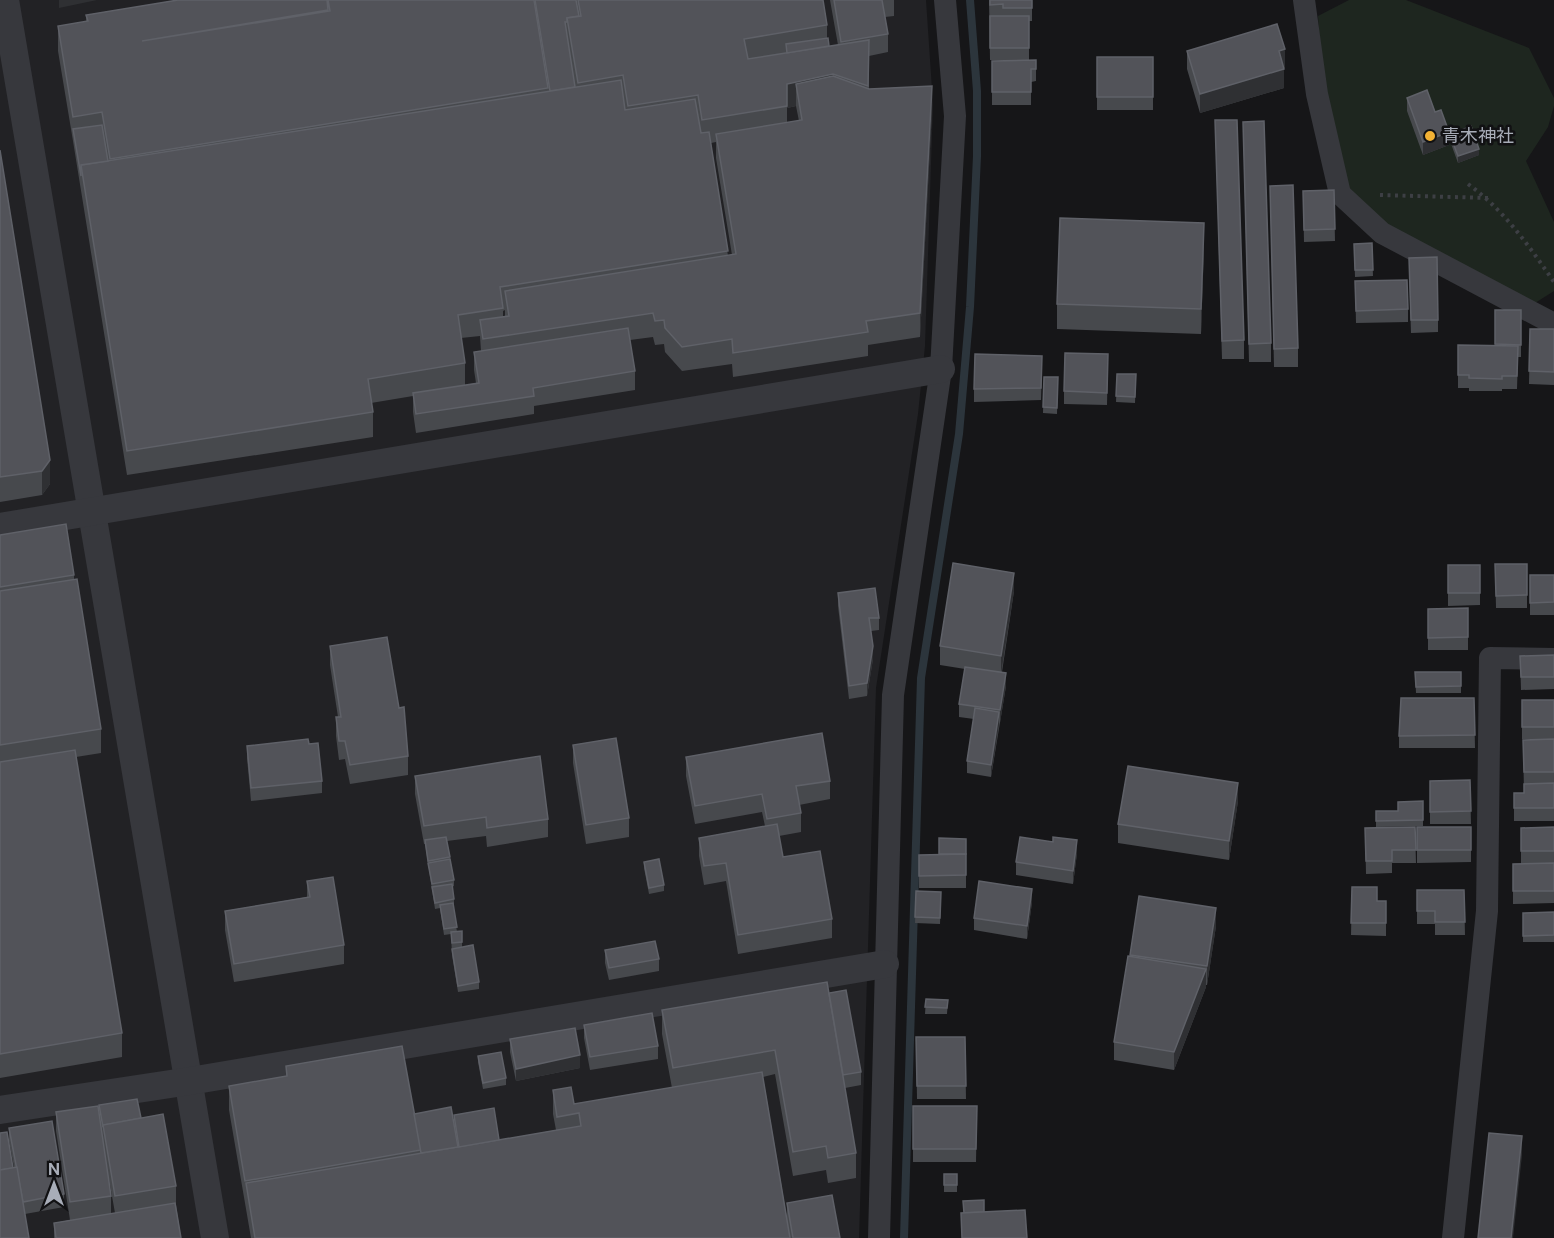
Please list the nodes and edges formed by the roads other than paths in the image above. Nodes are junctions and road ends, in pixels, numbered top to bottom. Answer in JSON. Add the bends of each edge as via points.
{"nodes":[{"id":1,"x":5,"y":0,"type":"edge"},
{"id":2,"x":945,"y":0,"type":"edge"},
{"id":3,"x":1305,"y":0,"type":"edge"},
{"id":4,"x":1554,"y":324,"type":"edge"},
{"id":5,"x":941,"y":369,"type":"junction"},
{"id":6,"x":91,"y":513,"type":"junction"},
{"id":7,"x":0,"y":527,"type":"edge"},
{"id":8,"x":1554,"y":659,"type":"edge"},
{"id":9,"x":885,"y":964,"type":"junction"},
{"id":10,"x":190,"y":1081,"type":"junction"},
{"id":11,"x":0,"y":1110,"type":"edge"},
{"id":12,"x":215,"y":1238,"type":"edge"},
{"id":13,"x":879,"y":1238,"type":"edge"},
{"id":14,"x":1453,"y":1238,"type":"edge"}],
"edges":[{"from":1,"to":6,"type":"street"},
{"from":2,"to":5,"type":"street","via":[[955,116]]},
{"from":3,"to":4,"type":"street","via":[[1317,94],[1340,194],[1382,233]]},
{"from":5,"to":6,"type":"street"},
{"from":5,"to":9,"type":"street","via":[[893,695]]},
{"from":6,"to":7,"type":"street"},
{"from":6,"to":10,"type":"street"},
{"from":8,"to":14,"type":"street","via":[[1490,658],[1487,911]]},
{"from":9,"to":10,"type":"street"},
{"from":9,"to":13,"type":"street"},
{"from":10,"to":11,"type":"street"},
{"from":10,"to":12,"type":"street"}]}
